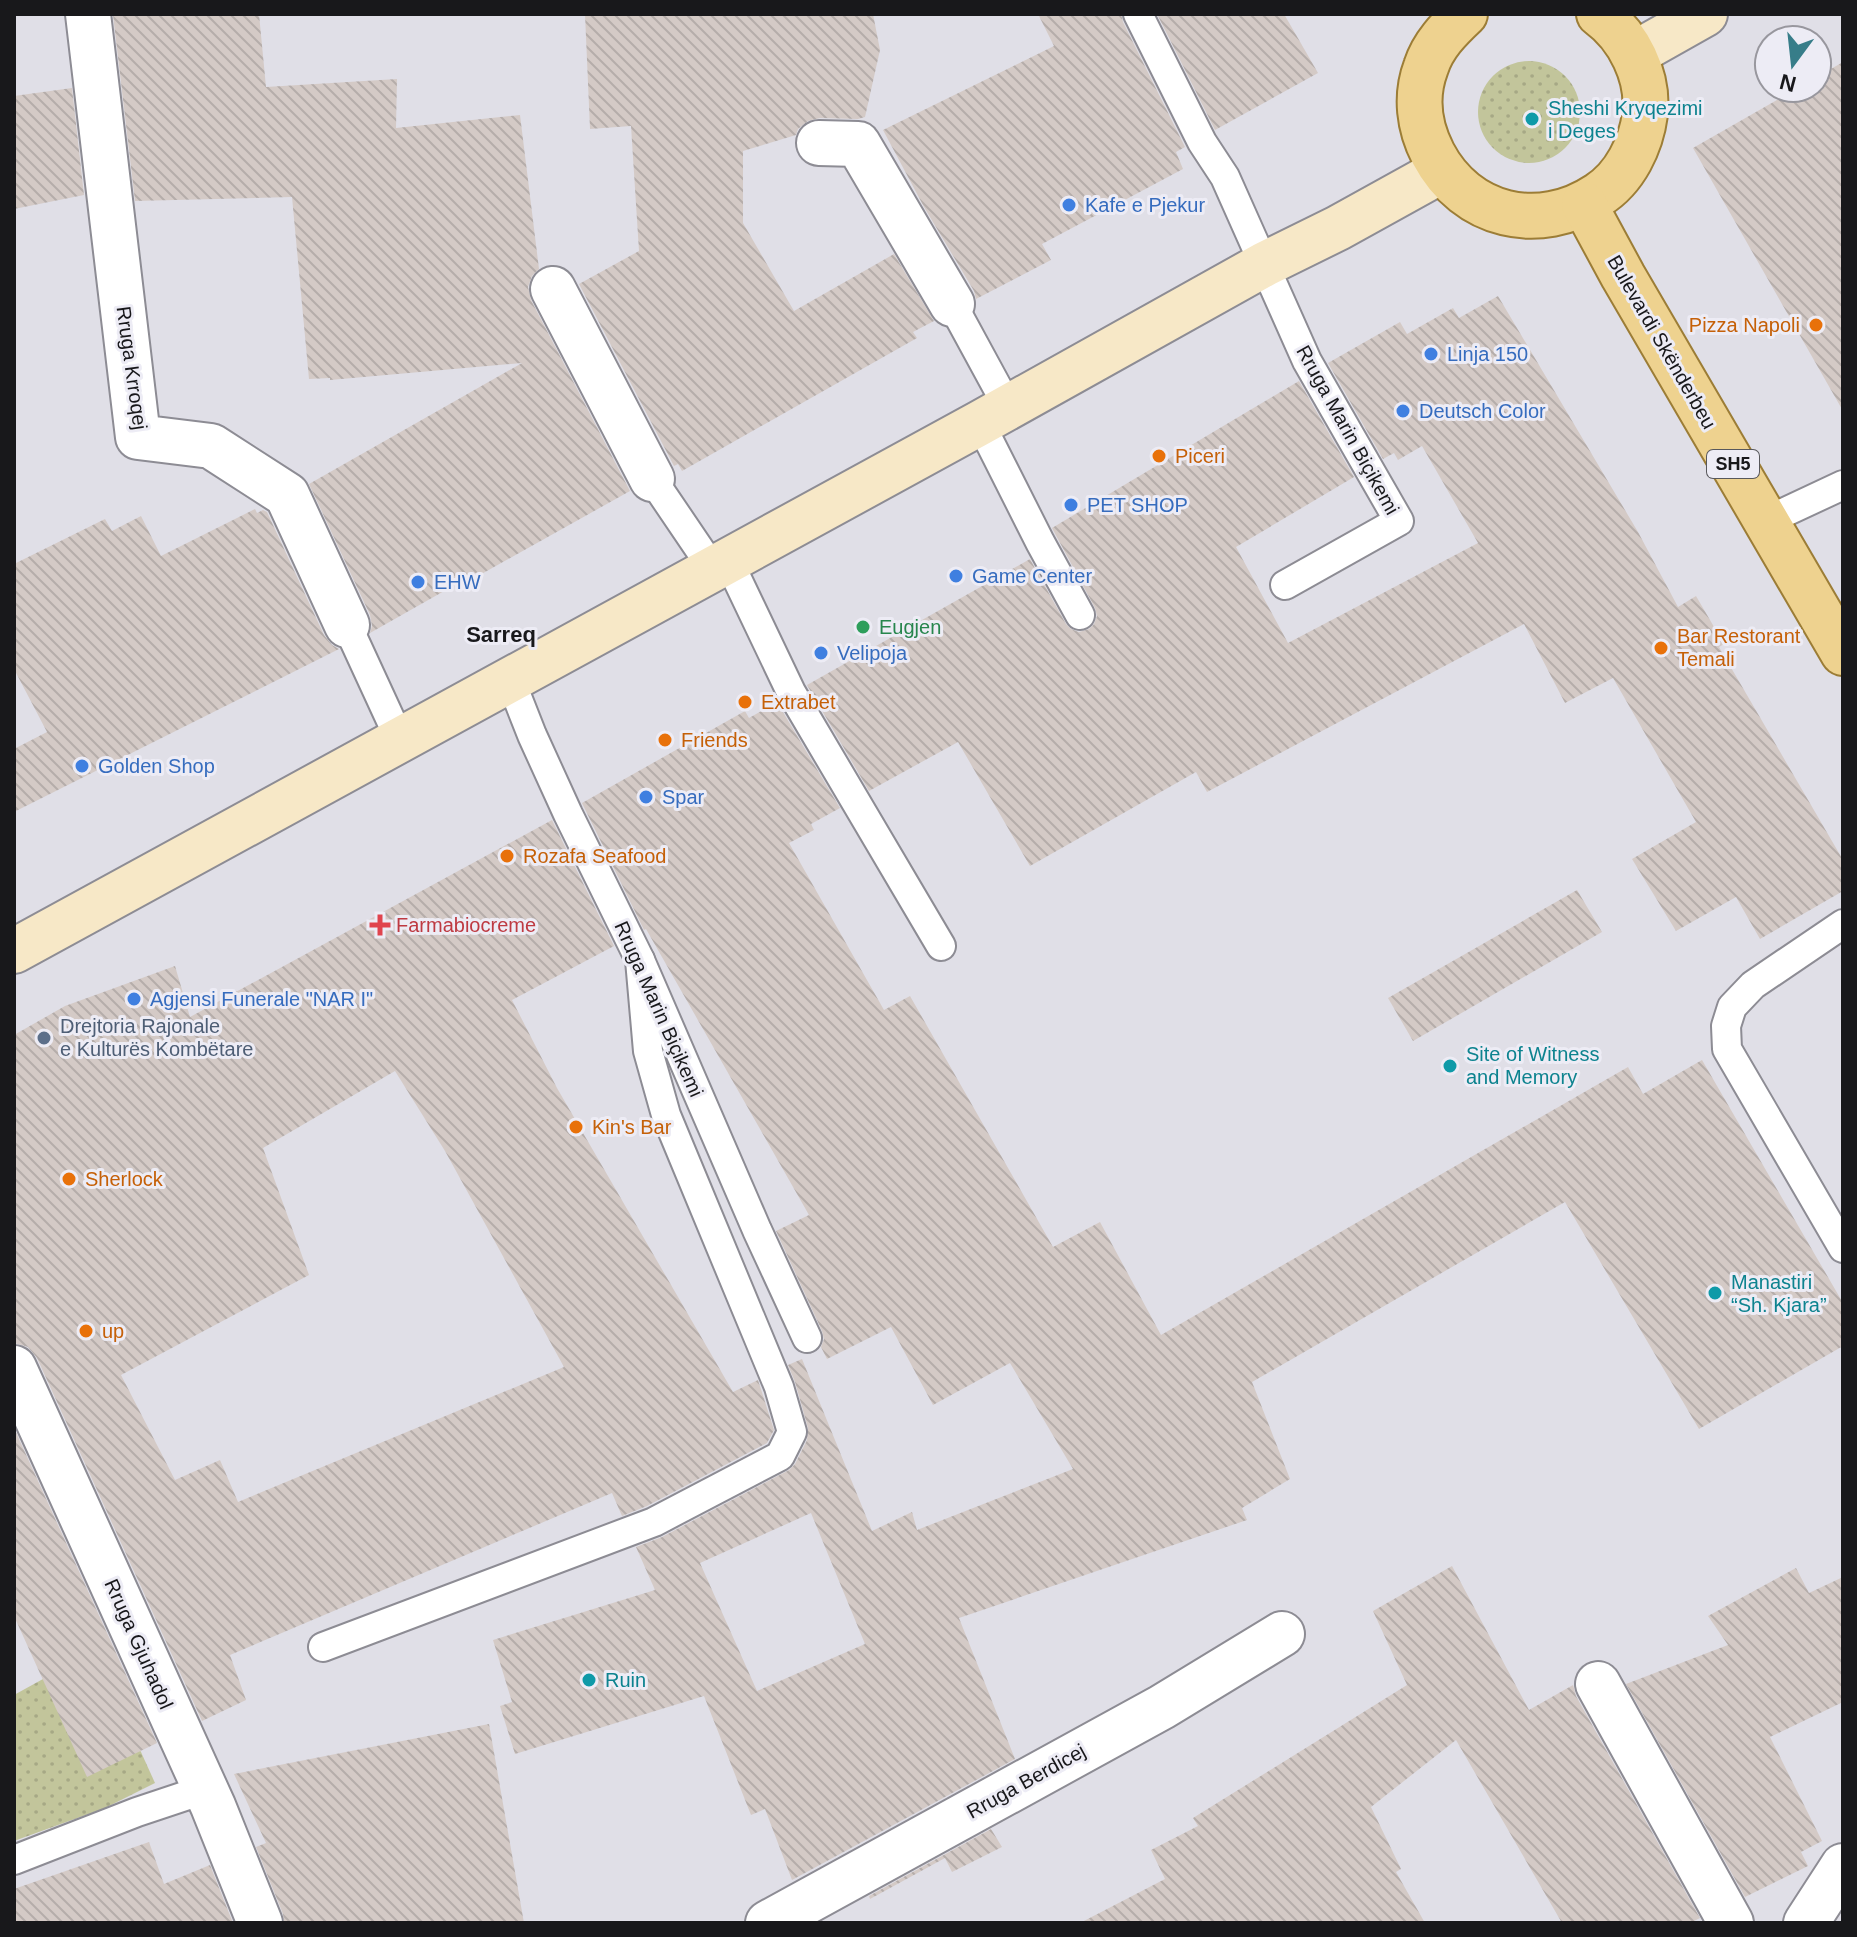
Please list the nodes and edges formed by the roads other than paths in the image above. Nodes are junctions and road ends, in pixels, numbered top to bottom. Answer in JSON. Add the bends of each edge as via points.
{"nodes":[{"id":1,"x":88,"y":14,"type":"edge"},
{"id":2,"x":1138,"y":14,"type":"edge"},
{"id":3,"x":1465,"y":14,"type":"edge"},
{"id":4,"x":1599,"y":14,"type":"edge"},
{"id":5,"x":1705,"y":14,"type":"edge"},
{"id":6,"x":1634,"y":54,"type":"junction"},
{"id":7,"x":819,"y":143,"type":"dead end"},
{"id":8,"x":1441,"y":171,"type":"junction"},
{"id":9,"x":1584,"y":204,"type":"junction"},
{"id":10,"x":1265,"y":264,"type":"junction"},
{"id":11,"x":553,"y":289,"type":"dead end"},
{"id":12,"x":952,"y":304,"type":"joint"},
{"id":13,"x":994,"y":415,"type":"junction"},
{"id":14,"x":652,"y":479,"type":"joint"},
{"id":15,"x":1843,"y":485,"type":"edge"},
{"id":16,"x":1766,"y":521,"type":"junction"},
{"id":17,"x":720,"y":564,"type":"junction"},
{"id":18,"x":1285,"y":585,"type":"dead end"},
{"id":19,"x":1080,"y":615,"type":"dead end"},
{"id":20,"x":347,"y":625,"type":"joint"},
{"id":21,"x":1843,"y":653,"type":"edge"},
{"id":22,"x":510,"y":679,"type":"junction"},
{"id":23,"x":400,"y":740,"type":"junction"},
{"id":24,"x":1843,"y":924,"type":"edge"},
{"id":25,"x":941,"y":946,"type":"dead end"},
{"id":26,"x":14,"y":951,"type":"edge"},
{"id":27,"x":640,"y":960,"type":"junction"},
{"id":28,"x":1843,"y":1248,"type":"edge"},
{"id":29,"x":807,"y":1338,"type":"dead end"},
{"id":30,"x":14,"y":1368,"type":"edge"},
{"id":31,"x":1282,"y":1634,"type":"dead end"},
{"id":32,"x":323,"y":1647,"type":"dead end"},
{"id":33,"x":1598,"y":1684,"type":"dead end"},
{"id":34,"x":205,"y":1791,"type":"junction"},
{"id":35,"x":14,"y":1860,"type":"edge"},
{"id":36,"x":1843,"y":1866,"type":"edge"},
{"id":37,"x":260,"y":1923,"type":"edge"},
{"id":38,"x":768,"y":1923,"type":"edge"},
{"id":39,"x":1731,"y":1923,"type":"edge"},
{"id":40,"x":1806,"y":1923,"type":"edge"}],
"edges":[{"from":1,"to":20,"type":"street","name":"Rruga Krroqej","via":[[138,437],[211,446],[287,495]]},
{"from":2,"to":10,"type":"lane","name":"Rruga Marin Biçikemi"},
{"from":3,"to":8,"type":"main road","via":[[1443,35],[1426,66],[1418,102],[1424,138]]},
{"from":4,"to":6,"type":"main road"},
{"from":5,"to":6,"type":"main road"},
{"from":6,"to":9,"type":"main road","via":[[1643,81],[1640,139],[1608,188]]},
{"from":7,"to":12,"type":"street","via":[[858,144]]},
{"from":8,"to":9,"type":"main road","via":[[1463,193],[1491,209],[1554,215]]},
{"from":8,"to":10,"type":"main road"},
{"from":9,"to":16,"type":"main road","name":"Bulevardi Skënderbeu","number":"SH5"},
{"from":10,"to":13,"type":"main road"},
{"from":10,"to":18,"type":"lane","name":"Rruga Marin Biçikemi","via":[[1307,361],[1399,521]]},
{"from":11,"to":14,"type":"street"},
{"from":12,"to":13,"type":"lane"},
{"from":13,"to":17,"type":"main road"},
{"from":13,"to":19,"type":"lane","via":[[1040,542]]},
{"from":14,"to":17,"type":"lane"},
{"from":15,"to":16,"type":"lane"},
{"from":16,"to":21,"type":"main road","name":"Bulevardi Skënderbeu","number":"SH5"},
{"from":17,"to":22,"type":"main road"},
{"from":17,"to":25,"type":"lane"},
{"from":20,"to":23,"type":"lane","name":"Rruga Krroqej"},
{"from":22,"to":23,"type":"main road"},
{"from":22,"to":27,"type":"lane","name":"Rruga Marin Biçikemi","via":[[568,814]]},
{"from":23,"to":26,"type":"main road"},
{"from":24,"to":28,"type":"lane","via":[[1753,985],[1732,1007],[1726,1026],[1727,1049]]},
{"from":27,"to":29,"type":"lane","name":"Rruga Marin Biçikemi"},
{"from":27,"to":32,"type":"lane","via":[[648,1051],[666,1115],[779,1387],[792,1432],[780,1456],[654,1522]]},
{"from":30,"to":34,"type":"street","name":"Rruga Gjuhadol"},
{"from":31,"to":38,"type":"street","name":"Rruga Berdicej","via":[[1162,1707]]},
{"from":33,"to":39,"type":"street"},
{"from":34,"to":35,"type":"lane"},
{"from":34,"to":37,"type":"street","name":"Rruga Gjuhadol"},
{"from":36,"to":40,"type":"street"}]}
